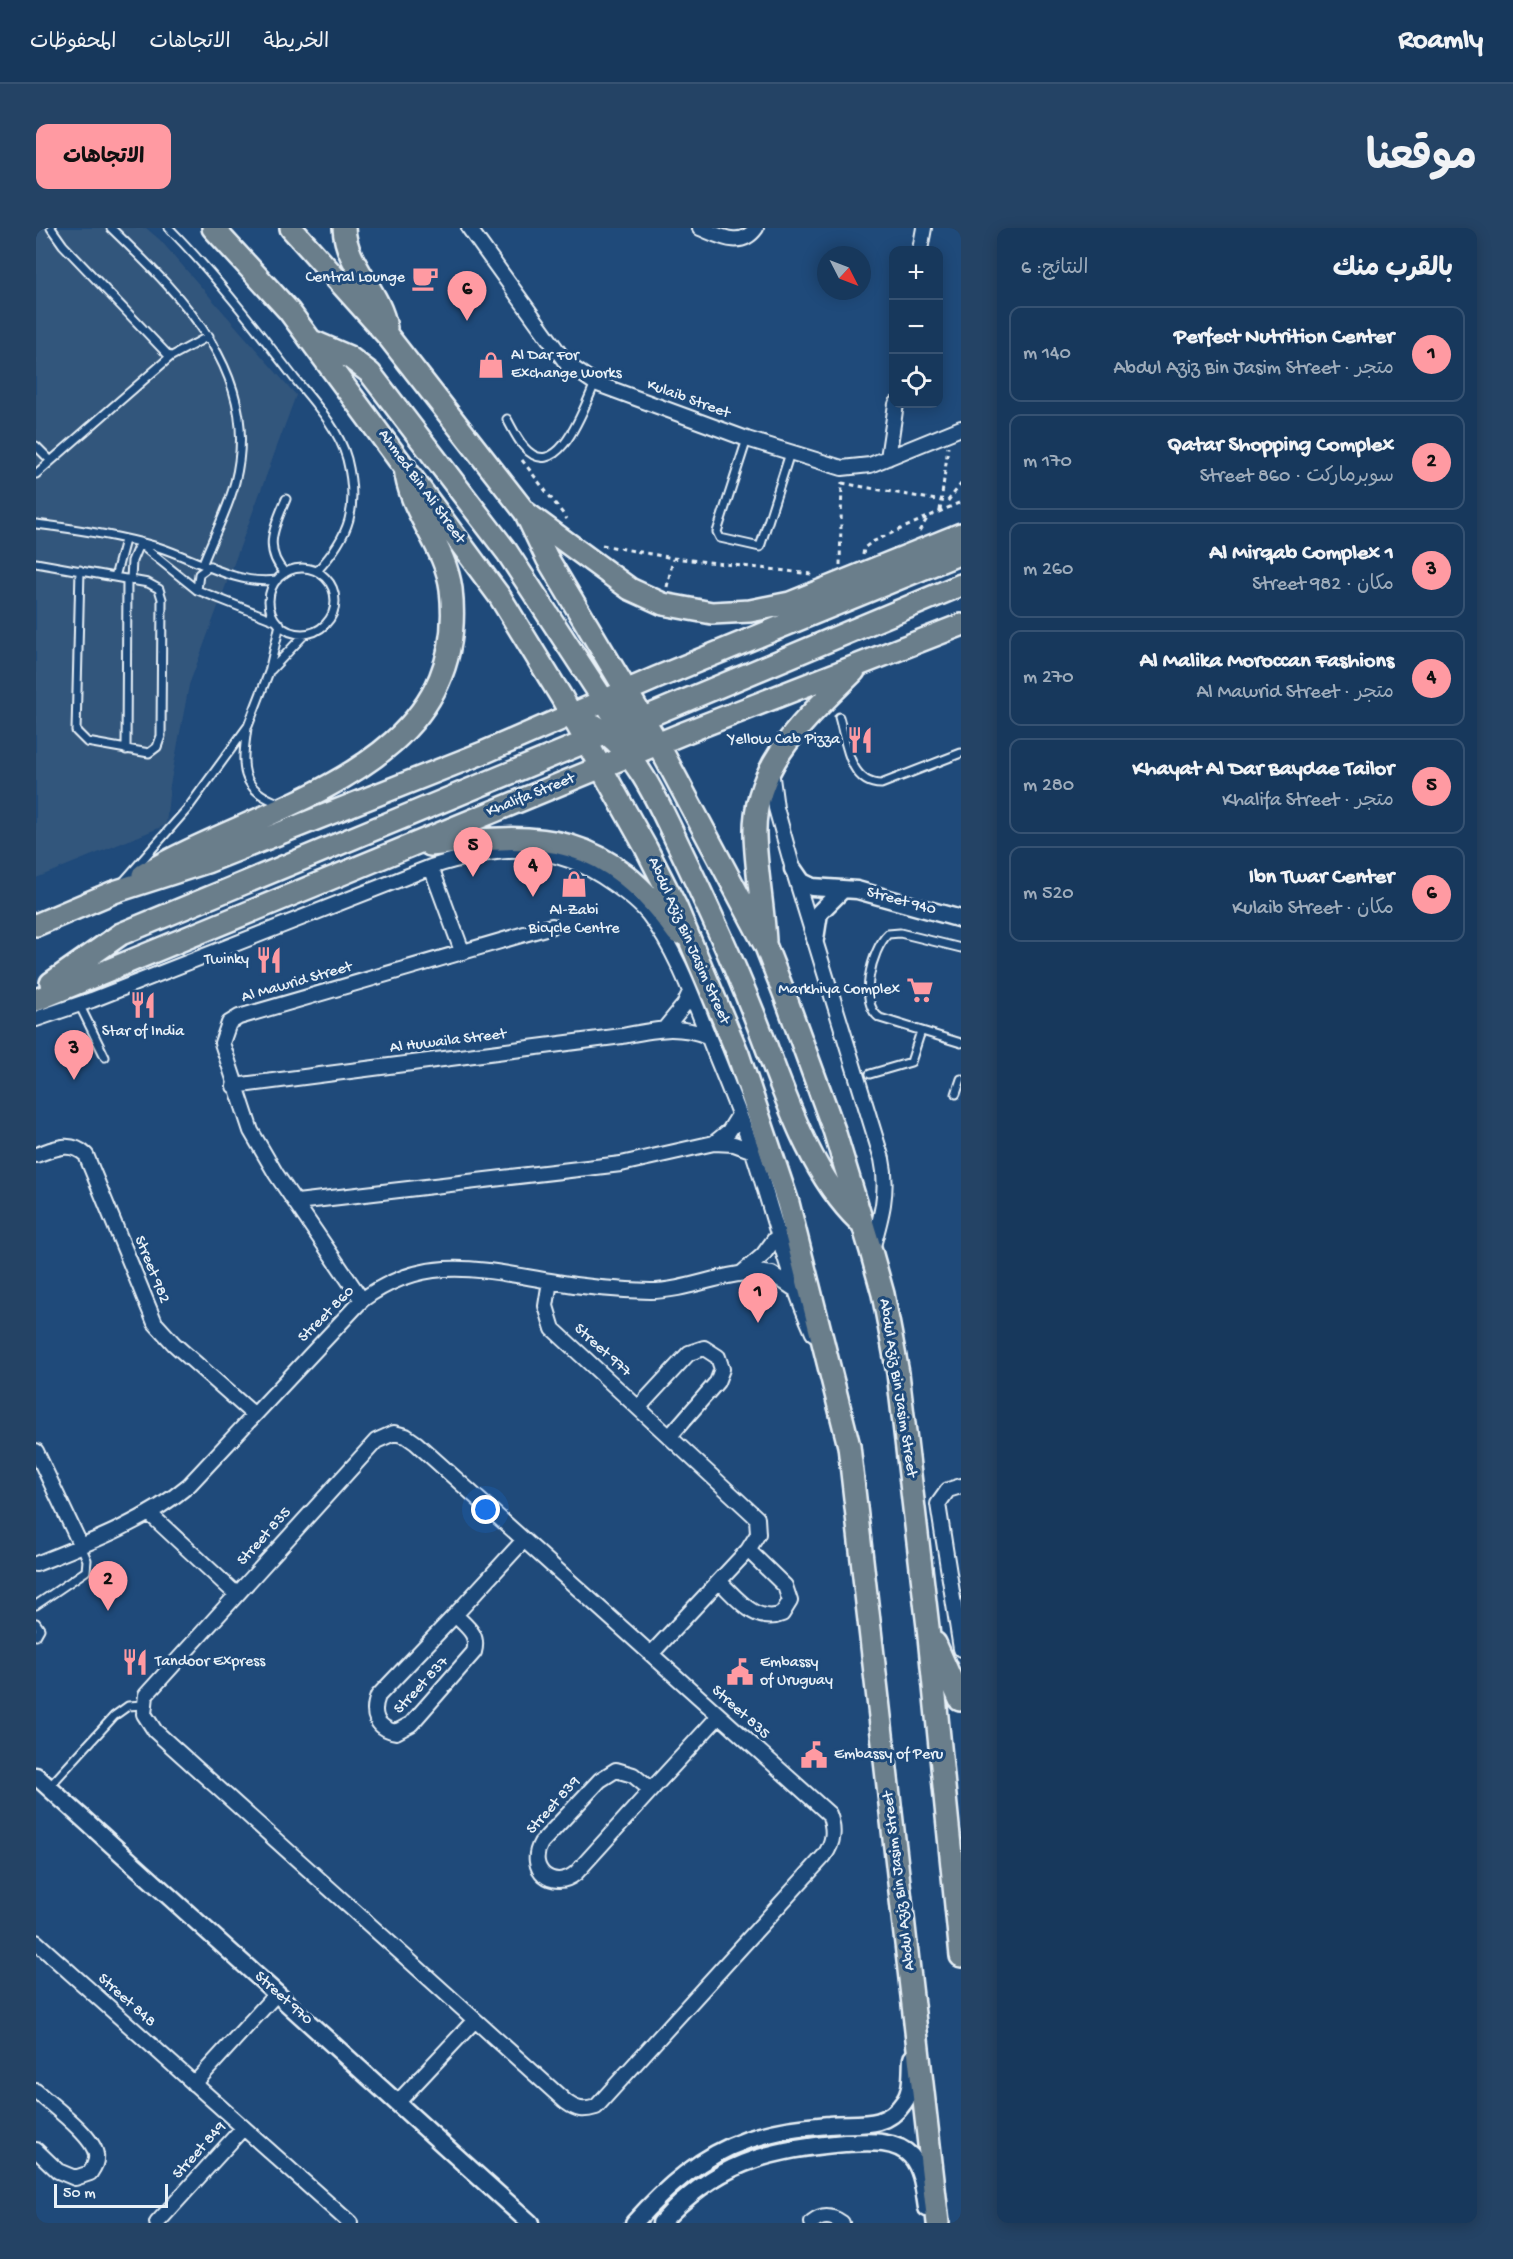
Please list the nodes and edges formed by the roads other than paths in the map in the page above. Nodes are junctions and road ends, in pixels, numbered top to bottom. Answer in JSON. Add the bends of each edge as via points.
{"nodes":[{"id":1,"x":51,"y":228,"type":"edge"},
{"id":2,"x":111,"y":228,"type":"edge"},
{"id":3,"x":169,"y":228,"type":"edge"},
{"id":4,"x":213,"y":228,"type":"edge"},
{"id":5,"x":291,"y":228,"type":"edge"},
{"id":6,"x":344,"y":228,"type":"edge"},
{"id":7,"x":469,"y":228,"type":"edge"},
{"id":8,"x":700,"y":228,"type":"edge"},
{"id":9,"x":756,"y":228,"type":"edge"},
{"id":10,"x":924,"y":228,"type":"edge"},
{"id":11,"x":921,"y":246,"type":"edge"},
{"id":12,"x":387,"y":335,"type":"junction"},
{"id":13,"x":209,"y":336,"type":"junction"},
{"id":14,"x":313,"y":342,"type":"junction"},
{"id":15,"x":170,"y":357,"type":"junction"},
{"id":16,"x":595,"y":383,"type":"junction"},
{"id":17,"x":895,"y":408,"type":"edge"},
{"id":18,"x":507,"y":419,"type":"dead end"},
{"id":19,"x":955,"y":430,"type":"edge"},
{"id":20,"x":747,"y":439,"type":"junction"},
{"id":21,"x":36,"y":446,"type":"edge"},
{"id":22,"x":789,"y":453,"type":"junction"},
{"id":23,"x":888,"y":458,"type":"junction"},
{"id":24,"x":51,"y":461,"type":"junction"},
{"id":25,"x":405,"y":464,"type":"junction"},
{"id":26,"x":36,"y":474,"type":"edge"},
{"id":27,"x":286,"y":499,"type":"dead end"},
{"id":28,"x":525,"y":512,"type":"junction"},
{"id":29,"x":36,"y":524,"type":"edge"},
{"id":30,"x":961,"y":534,"type":"edge"},
{"id":31,"x":125,"y":540,"type":"junction"},
{"id":32,"x":139,"y":544,"type":"junction"},
{"id":33,"x":961,"y":553,"type":"edge"},
{"id":34,"x":36,"y":563,"type":"edge"},
{"id":35,"x":207,"y":565,"type":"junction"},
{"id":36,"x":80,"y":570,"type":"junction"},
{"id":37,"x":317,"y":572,"type":"junction"},
{"id":38,"x":285,"y":573,"type":"junction"},
{"id":39,"x":116,"y":577,"type":"junction"},
{"id":40,"x":129,"y":579,"type":"junction"},
{"id":41,"x":277,"y":580,"type":"junction"},
{"id":42,"x":961,"y":585,"type":"edge"},
{"id":43,"x":197,"y":590,"type":"junction"},
{"id":44,"x":279,"y":623,"type":"junction"},
{"id":45,"x":961,"y":625,"type":"edge"},
{"id":46,"x":305,"y":634,"type":"junction"},
{"id":47,"x":859,"y":666,"type":"junction"},
{"id":48,"x":269,"y":672,"type":"junction"},
{"id":49,"x":628,"y":691,"type":"junction"},
{"id":50,"x":604,"y":702,"type":"junction"},
{"id":51,"x":572,"y":716,"type":"junction"},
{"id":52,"x":839,"y":717,"type":"dead end"},
{"id":53,"x":643,"y":718,"type":"junction"},
{"id":54,"x":248,"y":726,"type":"junction"},
{"id":55,"x":615,"y":730,"type":"junction"},
{"id":56,"x":586,"y":741,"type":"junction"},
{"id":57,"x":658,"y":744,"type":"junction"},
{"id":58,"x":126,"y":750,"type":"junction"},
{"id":59,"x":961,"y":753,"type":"edge"},
{"id":60,"x":630,"y":756,"type":"junction"},
{"id":61,"x":770,"y":765,"type":"junction"},
{"id":62,"x":601,"y":767,"type":"junction"},
{"id":63,"x":286,"y":806,"type":"junction"},
{"id":64,"x":400,"y":849,"type":"junction"},
{"id":65,"x":431,"y":867,"type":"junction"},
{"id":66,"x":793,"y":869,"type":"junction"},
{"id":67,"x":841,"y":891,"type":"junction"},
{"id":68,"x":114,"y":892,"type":"junction"},
{"id":69,"x":961,"y":919,"type":"edge"},
{"id":70,"x":36,"y":925,"type":"edge"},
{"id":71,"x":552,"y":926,"type":"dead end"},
{"id":72,"x":815,"y":939,"type":"junction"},
{"id":73,"x":766,"y":947,"type":"junction"},
{"id":74,"x":961,"y":948,"type":"edge"},
{"id":75,"x":462,"y":951,"type":"junction"},
{"id":76,"x":699,"y":987,"type":"junction"},
{"id":77,"x":36,"y":993,"type":"edge"},
{"id":78,"x":36,"y":1000,"type":"edge"},
{"id":79,"x":79,"y":1004,"type":"junction"},
{"id":80,"x":36,"y":1019,"type":"edge"},
{"id":81,"x":666,"y":1027,"type":"junction"},
{"id":82,"x":921,"y":1031,"type":"junction"},
{"id":83,"x":708,"y":1036,"type":"junction"},
{"id":84,"x":961,"y":1043,"type":"edge"},
{"id":85,"x":105,"y":1057,"type":"dead end"},
{"id":86,"x":870,"y":1074,"type":"dead end"},
{"id":87,"x":961,"y":1079,"type":"edge"},
{"id":88,"x":234,"y":1086,"type":"junction"},
{"id":89,"x":956,"y":1094,"type":"dead end"},
{"id":90,"x":739,"y":1115,"type":"junction"},
{"id":91,"x":714,"y":1143,"type":"junction"},
{"id":92,"x":753,"y":1151,"type":"junction"},
{"id":93,"x":36,"y":1155,"type":"edge"},
{"id":94,"x":297,"y":1202,"type":"junction"},
{"id":95,"x":862,"y":1224,"type":"junction"},
{"id":96,"x":778,"y":1233,"type":"junction"},
{"id":97,"x":871,"y":1251,"type":"junction"},
{"id":98,"x":743,"y":1272,"type":"junction"},
{"id":99,"x":550,"y":1281,"type":"junction"},
{"id":100,"x":795,"y":1290,"type":"junction"},
{"id":101,"x":362,"y":1300,"type":"junction"},
{"id":102,"x":829,"y":1363,"type":"junction"},
{"id":103,"x":639,"y":1407,"type":"junction"},
{"id":104,"x":253,"y":1414,"type":"junction"},
{"id":105,"x":670,"y":1436,"type":"junction"},
{"id":106,"x":36,"y":1451,"type":"edge"},
{"id":107,"x":958,"y":1486,"type":"edge"},
{"id":108,"x":150,"y":1514,"type":"junction"},
{"id":109,"x":524,"y":1540,"type":"junction"},
{"id":110,"x":81,"y":1546,"type":"junction"},
{"id":111,"x":747,"y":1550,"type":"junction"},
{"id":112,"x":36,"y":1564,"type":"edge"},
{"id":113,"x":719,"y":1581,"type":"junction"},
{"id":114,"x":236,"y":1594,"type":"junction"},
{"id":115,"x":36,"y":1605,"type":"edge"},
{"id":116,"x":455,"y":1615,"type":"junction"},
{"id":117,"x":36,"y":1623,"type":"edge"},
{"id":118,"x":928,"y":1627,"type":"junction"},
{"id":119,"x":36,"y":1636,"type":"edge"},
{"id":120,"x":961,"y":1649,"type":"edge"},
{"id":121,"x":651,"y":1654,"type":"junction"},
{"id":122,"x":961,"y":1683,"type":"edge"},
{"id":123,"x":961,"y":1700,"type":"edge"},
{"id":124,"x":143,"y":1705,"type":"junction"},
{"id":125,"x":961,"y":1705,"type":"edge"},
{"id":126,"x":718,"y":1717,"type":"junction"},
{"id":127,"x":42,"y":1781,"type":"edge"},
{"id":128,"x":651,"y":1790,"type":"junction"},
{"id":129,"x":36,"y":1942,"type":"edge"},
{"id":130,"x":961,"y":1956,"type":"edge"},
{"id":131,"x":277,"y":1993,"type":"junction"},
{"id":132,"x":474,"y":2020,"type":"junction"},
{"id":133,"x":917,"y":2030,"type":"junction"},
{"id":134,"x":194,"y":2084,"type":"junction"},
{"id":135,"x":36,"y":2091,"type":"edge"},
{"id":136,"x":398,"y":2102,"type":"junction"},
{"id":137,"x":831,"y":2124,"type":"junction"},
{"id":138,"x":243,"y":2128,"type":"junction"},
{"id":139,"x":834,"y":2144,"type":"junction"},
{"id":140,"x":36,"y":2150,"type":"edge"},
{"id":141,"x":157,"y":2223,"type":"edge"},
{"id":142,"x":350,"y":2223,"type":"edge"},
{"id":143,"x":530,"y":2223,"type":"edge"},
{"id":144,"x":634,"y":2223,"type":"edge"},
{"id":145,"x":661,"y":2223,"type":"edge"},
{"id":146,"x":812,"y":2223,"type":"edge"},
{"id":147,"x":842,"y":2223,"type":"edge"},
{"id":148,"x":930,"y":2223,"type":"edge"},
{"id":149,"x":938,"y":2223,"type":"edge"}],
"edges":[{"from":1,"to":15,"type":"lane"},
{"from":2,"to":13,"type":"lane","via":[[160,276]]},
{"from":3,"to":37,"type":"lane","via":[[255,326],[322,413],[346,457],[351,488],[348,526],[343,541]]},
{"from":4,"to":14,"type":"main road","name":"Ahmed Bin Ali Street"},
{"from":5,"to":12,"type":"main road"},
{"from":6,"to":12,"type":"main road","via":[[350,253],[379,305]]},
{"from":7,"to":16,"type":"street","name":"Kulaib Street","via":[[567,364]]},
{"from":8,"to":9,"type":"street","via":[[738,240],[746,239]]},
{"from":10,"to":11,"type":"street"},
{"from":12,"to":28,"type":"main road"},
{"from":13,"to":15,"type":"lane"},
{"from":13,"to":35,"type":"lane","via":[[230,379],[240,444],[235,482]]},
{"from":14,"to":25,"type":"main road","name":"Ahmed Bin Ali Street"},
{"from":14,"to":50,"type":"main road","via":[[349,357],[370,373],[507,552]]},
{"from":15,"to":24,"type":"lane"},
{"from":16,"to":18,"type":"lane","via":[[566,445],[551,455],[533,454],[525,449]]},
{"from":16,"to":20,"type":"street","name":"Kulaib Street"},
{"from":17,"to":23,"type":"street"},
{"from":19,"to":23,"type":"street","name":"Kulaib Street"},
{"from":20,"to":22,"type":"street","name":"Kulaib Street"},
{"from":20,"to":22,"type":"lane","via":[[717,532],[720,538],[760,547]]},
{"from":21,"to":24,"type":"lane"},
{"from":22,"to":23,"type":"street","name":"Kulaib Street","via":[[842,468],[870,465]]},
{"from":24,"to":26,"type":"lane"},
{"from":25,"to":51,"type":"main road","name":"Ahmed Bin Ali Street","via":[[500,597]]},
{"from":25,"to":63,"type":"main road","via":[[410,498],[433,537],[449,580],[452,624],[446,663],[429,701],[387,750],[349,775]]},
{"from":27,"to":38,"type":"lane","via":[[273,531],[272,546]]},
{"from":28,"to":30,"type":"main road","via":[[617,581],[663,604],[712,614],[770,608],[811,595]]},
{"from":28,"to":49,"type":"main road","via":[[547,558]]},
{"from":29,"to":31,"type":"lane"},
{"from":31,"to":32,"type":"lane"},
{"from":31,"to":39,"type":"lane"},
{"from":32,"to":35,"type":"lane"},
{"from":32,"to":40,"type":"lane"},
{"from":32,"to":43,"type":"lane"},
{"from":33,"to":49,"type":"main road"},
{"from":34,"to":36,"type":"lane"},
{"from":35,"to":41,"type":"lane","via":[[251,580]]},
{"from":35,"to":43,"type":"lane","via":[[199,574]]},
{"from":36,"to":39,"type":"lane"},
{"from":36,"to":58,"type":"lane","via":[[76,731],[87,742]]},
{"from":37,"to":38,"type":"lane","via":[[307,568]]},
{"from":37,"to":46,"type":"lane","via":[[332,586],[334,607],[324,625]]},
{"from":38,"to":41,"type":"lane"},
{"from":39,"to":40,"type":"lane"},
{"from":40,"to":58,"type":"lane"},
{"from":40,"to":58,"type":"lane","via":[[152,584],[161,594],[162,736],[150,753]]},
{"from":41,"to":44,"type":"lane","via":[[270,608]]},
{"from":42,"to":53,"type":"main road"},
{"from":43,"to":44,"type":"lane"},
{"from":44,"to":46,"type":"lane","via":[[291,632]]},
{"from":44,"to":48,"type":"lane"},
{"from":45,"to":47,"type":"main road","name":"Khalifa Street"},
{"from":46,"to":48,"type":"lane"},
{"from":47,"to":57,"type":"main road","name":"Khalifa Street"},
{"from":47,"to":61,"type":"main road","via":[[788,739]]},
{"from":48,"to":54,"type":"lane"},
{"from":49,"to":50,"type":"main road"},
{"from":49,"to":53,"type":"main road"},
{"from":49,"to":55,"type":"main road","via":[[627,704]]},
{"from":50,"to":51,"type":"main road"},
{"from":50,"to":55,"type":"main road"},
{"from":51,"to":55,"type":"main road"},
{"from":51,"to":56,"type":"main road","name":"Ahmed Bin Ali Street"},
{"from":51,"to":68,"type":"main road","via":[[207,862]]},
{"from":52,"to":59,"type":"lane","via":[[857,774],[872,784]]},
{"from":53,"to":55,"type":"main road"},
{"from":53,"to":57,"type":"main road"},
{"from":54,"to":63,"type":"lane","via":[[242,764],[247,781],[265,799]]},
{"from":54,"to":68,"type":"lane","via":[[188,808]]},
{"from":55,"to":56,"type":"main road"},
{"from":55,"to":57,"type":"main road"},
{"from":55,"to":60,"type":"main road"},
{"from":55,"to":62,"type":"main road"},
{"from":56,"to":62,"type":"main road","name":"Ahmed Bin Ali Street"},
{"from":56,"to":77,"type":"main road","via":[[121,934]]},
{"from":57,"to":60,"type":"main road","name":"Khalifa Street"},
{"from":57,"to":73,"type":"main road","name":"Abdul Aziz Bin Jasim Street"},
{"from":60,"to":62,"type":"main road","name":"Khalifa Street"},
{"from":60,"to":95,"type":"main road","via":[[663,812],[723,939],[813,1160],[841,1203]]},
{"from":61,"to":66,"type":"street","via":[[776,808]]},
{"from":61,"to":73,"type":"main road","via":[[756,807],[755,835]]},
{"from":62,"to":64,"type":"main road","name":"Khalifa Street"},
{"from":62,"to":76,"type":"main road","name":"Abdul Aziz Bin Jasim Street","via":[[676,907]]},
{"from":63,"to":68,"type":"main road","via":[[175,856]]},
{"from":64,"to":76,"type":"main road","via":[[494,837],[546,840],[580,848],[625,873],[656,903],[683,941]]},
{"from":64,"to":78,"type":"main road","name":"Khalifa Street"},
{"from":65,"to":75,"type":"street"},
{"from":65,"to":76,"type":"street","name":"Abdul Aziz Bin Jasim Street","via":[[471,854],[508,849],[537,851],[596,871],[648,914]]},
{"from":65,"to":79,"type":"street"},
{"from":66,"to":67,"type":"street","name":"Street 940","via":[[802,882],[812,887]]},
{"from":66,"to":72,"type":"street"},
{"from":67,"to":69,"type":"street","name":"Street 940","via":[[857,890]]},
{"from":67,"to":72,"type":"street","via":[[819,913]]},
{"from":68,"to":70,"type":"main road"},
{"from":71,"to":75,"type":"street","name":"Al Mawrid Street"},
{"from":72,"to":97,"type":"street","via":[[886,1178],[882,1215]]},
{"from":73,"to":95,"type":"main road","name":"Abdul Aziz Bin Jasim Street","via":[[834,1130]]},
{"from":74,"to":82,"type":"lane","via":[[894,932],[879,943],[868,985],[871,1011],[880,1018]]},
{"from":75,"to":88,"type":"street","name":"Al Mawrid Street","via":[[239,1017],[229,1023],[222,1043]]},
{"from":76,"to":81,"type":"street"},
{"from":76,"to":83,"type":"street","name":"Abdul Aziz Bin Jasim Street"},
{"from":76,"to":102,"type":"main road","name":"Abdul Aziz Bin Jasim Street","via":[[738,1054],[788,1203]]},
{"from":79,"to":80,"type":"street"},
{"from":79,"to":85,"type":"lane"},
{"from":81,"to":83,"type":"street","name":"Al Huwaila Street"},
{"from":81,"to":88,"type":"street","name":"Al Huwaila Street"},
{"from":82,"to":84,"type":"lane"},
{"from":82,"to":86,"type":"lane","via":[[913,1061]]},
{"from":83,"to":90,"type":"street","name":"Abdul Aziz Bin Jasim Street"},
{"from":87,"to":89,"type":"lane"},
{"from":88,"to":94,"type":"street","name":"Al Mawrid Street","via":[[260,1149]]},
{"from":90,"to":91,"type":"street","via":[[729,1131]]},
{"from":90,"to":92,"type":"street","name":"Abdul Aziz Bin Jasim Street"},
{"from":91,"to":92,"type":"street","via":[[734,1143]]},
{"from":91,"to":94,"type":"street","via":[[621,1164]]},
{"from":92,"to":96,"type":"street","name":"Abdul Aziz Bin Jasim Street"},
{"from":93,"to":104,"type":"street","name":"Street 982","via":[[64,1146],[80,1149],[86,1155],[155,1323]]},
{"from":94,"to":101,"type":"street","name":"Al Mawrid Street"},
{"from":95,"to":97,"type":"main road","name":"Abdul Aziz Bin Jasim Street"},
{"from":96,"to":98,"type":"street","via":[[763,1255]]},
{"from":96,"to":100,"type":"street","name":"Abdul Aziz Bin Jasim Street"},
{"from":97,"to":118,"type":"main road","name":"Abdul Aziz Bin Jasim Street","via":[[898,1373]]},
{"from":98,"to":99,"type":"street","name":"Street 860","via":[[653,1291]]},
{"from":98,"to":100,"type":"street","name":"Street 860","via":[[772,1274]]},
{"from":99,"to":101,"type":"street","name":"Street 860","via":[[484,1269],[447,1268],[398,1279]]},
{"from":99,"to":103,"type":"street","name":"Street 977","via":[[546,1306],[554,1329]]},
{"from":100,"to":102,"type":"street","name":"Abdul Aziz Bin Jasim Street"},
{"from":101,"to":104,"type":"street","name":"Street 860"},
{"from":102,"to":133,"type":"main road","name":"Abdul Aziz Bin Jasim Street","via":[[849,1446]]},
{"from":103,"to":105,"type":"street","name":"Street 977"},
{"from":103,"to":105,"type":"street","via":[[689,1353],[704,1348],[718,1357],[722,1369],[717,1382]]},
{"from":104,"to":108,"type":"street","name":"Street 860","via":[[189,1485]]},
{"from":105,"to":111,"type":"street","name":"Street 977","via":[[757,1518],[758,1534]]},
{"from":106,"to":110,"type":"street"},
{"from":107,"to":120,"type":"street","via":[[940,1497],[938,1504]]},
{"from":108,"to":110,"type":"street","name":"Street 860"},
{"from":108,"to":114,"type":"street"},
{"from":109,"to":114,"type":"street","name":"Street 835","via":[[416,1443],[394,1433],[376,1441]]},
{"from":109,"to":116,"type":"street","name":"Street 837"},
{"from":109,"to":121,"type":"street","name":"Street 835"},
{"from":110,"to":112,"type":"street","name":"Street 860"},
{"from":110,"to":115,"type":"lane","via":[[87,1560],[86,1571]]},
{"from":111,"to":113,"type":"street","name":"Street 977"},
{"from":111,"to":113,"type":"street","via":[[785,1586],[790,1601],[782,1614],[758,1616]]},
{"from":113,"to":121,"type":"street","name":"Street 977"},
{"from":114,"to":124,"type":"street","name":"Street 835","via":[[155,1685]]},
{"from":116,"to":116,"type":"street","name":"Street 837","via":[[378,1696],[374,1712],[388,1731],[396,1732],[411,1724],[474,1652],[473,1632]]},
{"from":117,"to":119,"type":"lane","via":[[40,1629]]},
{"from":118,"to":123,"type":"main road"},
{"from":118,"to":130,"type":"main road","name":"Abdul Aziz Bin Jasim Street"},
{"from":121,"to":126,"type":"street","name":"Street 835"},
{"from":122,"to":123,"type":"street"},
{"from":123,"to":125,"type":"street"},
{"from":124,"to":127,"type":"lane","via":[[128,1706],[114,1716]]},
{"from":124,"to":132,"type":"street","name":"Street 835","via":[[155,1731]]},
{"from":126,"to":128,"type":"street","name":"Street 839"},
{"from":126,"to":132,"type":"street","name":"Street 835","via":[[829,1814],[833,1835],[824,1856],[596,2107],[575,2108]]},
{"from":127,"to":131,"type":"street","name":"Street 970"},
{"from":128,"to":128,"type":"street","name":"Street 839","via":[[625,1771],[608,1773],[541,1843],[536,1857],[541,1872],[557,1881],[568,1880]]},
{"from":129,"to":134,"type":"street","name":"Street 848"},
{"from":131,"to":134,"type":"street"},
{"from":131,"to":136,"type":"street","name":"Street 970"},
{"from":132,"to":136,"type":"street"},
{"from":133,"to":137,"type":"street","via":[[910,2087],[904,2102],[889,2116],[863,2126]]},
{"from":133,"to":149,"type":"main road","name":"Abdul Aziz Bin Jasim Street"},
{"from":134,"to":138,"type":"street","name":"Street 848"},
{"from":135,"to":140,"type":"street","via":[[88,2138],[97,2158],[90,2172],[75,2178],[58,2171]]},
{"from":136,"to":143,"type":"street","name":"Street 970"},
{"from":137,"to":139,"type":"street"},
{"from":137,"to":144,"type":"street","via":[[766,2134],[713,2155],[680,2176]]},
{"from":138,"to":141,"type":"street","name":"Street 849"},
{"from":138,"to":142,"type":"street","name":"Street 848"},
{"from":139,"to":145,"type":"street","via":[[772,2152],[744,2162],[691,2193]]},
{"from":139,"to":148,"type":"street","via":[[879,2142],[905,2151],[920,2172]]},
{"from":146,"to":147,"type":"street","via":[[828,2216]]}]}
